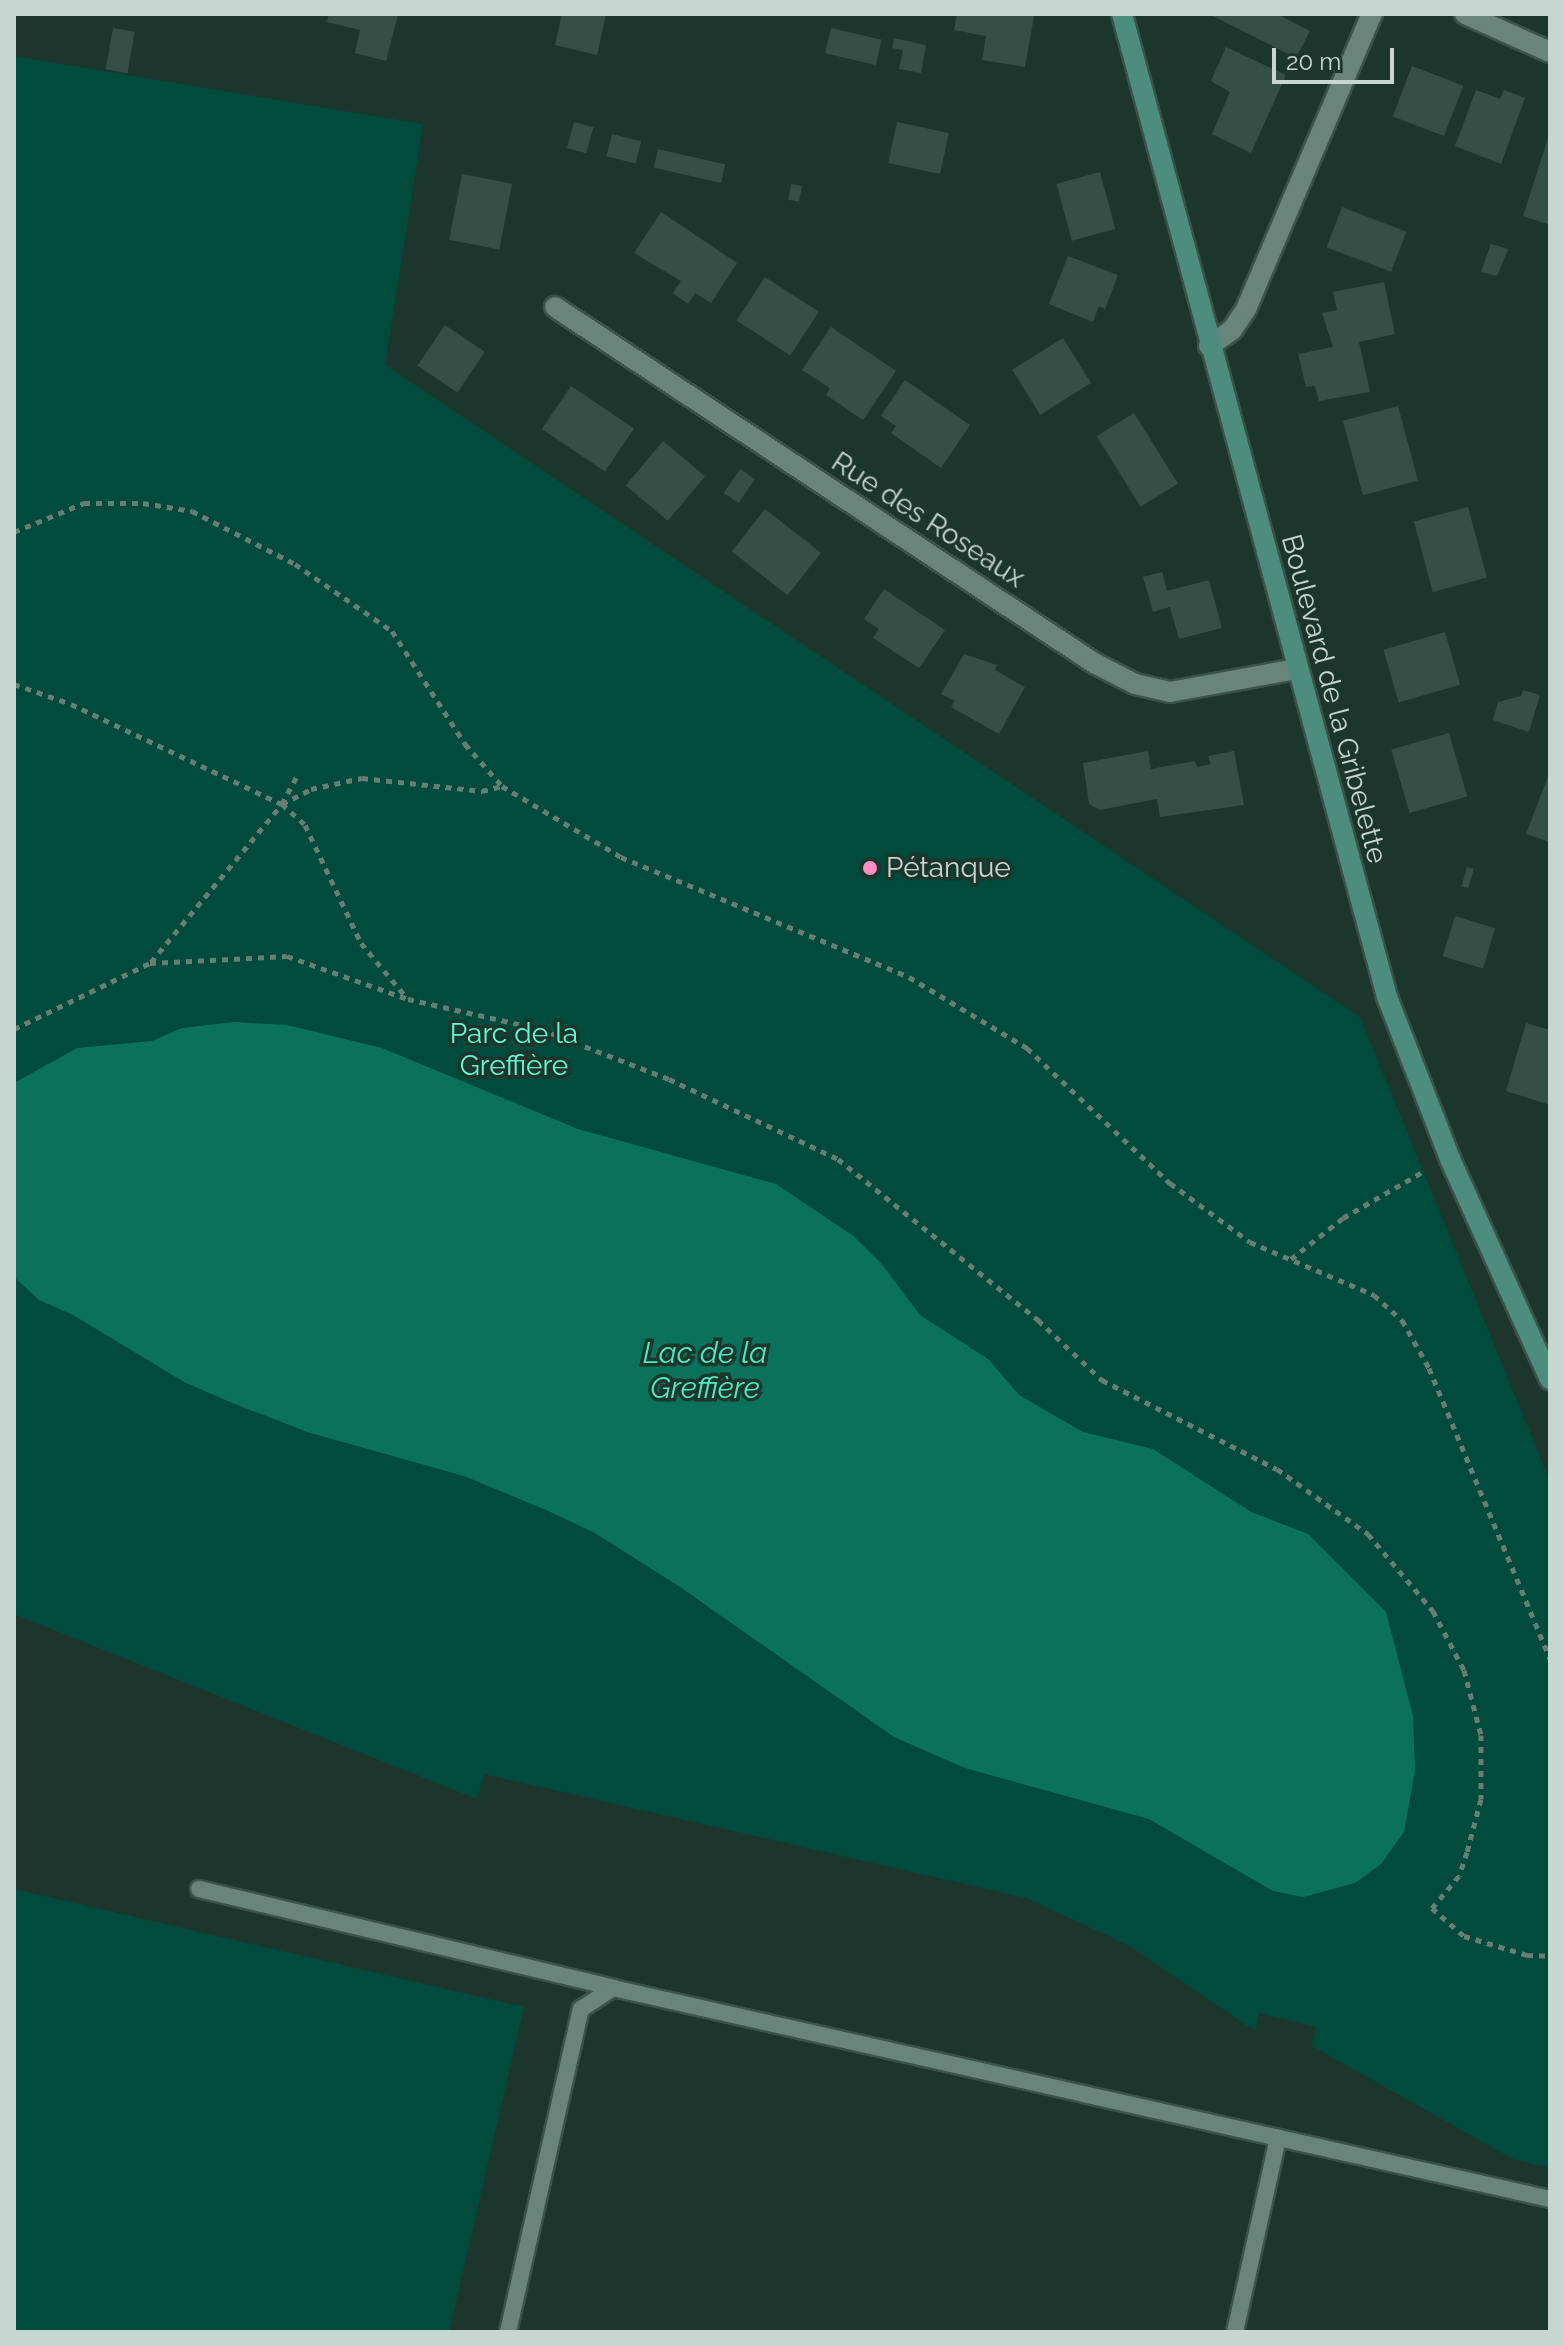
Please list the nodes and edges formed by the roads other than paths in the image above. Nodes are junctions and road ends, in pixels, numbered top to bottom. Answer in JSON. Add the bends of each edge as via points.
{"nodes":[{"id":1,"x":1122,"y":14,"type":"edge"},
{"id":2,"x":1372,"y":14,"type":"edge"},
{"id":3,"x":1465,"y":14,"type":"edge"},
{"id":4,"x":1550,"y":52,"type":"edge"},
{"id":5,"x":555,"y":307,"type":"dead end"},
{"id":6,"x":1209,"y":346,"type":"junction"},
{"id":7,"x":1297,"y":669,"type":"junction"},
{"id":8,"x":1550,"y":1379,"type":"edge"},
{"id":9,"x":199,"y":1889,"type":"dead end"},
{"id":10,"x":613,"y":1988,"type":"junction"},
{"id":11,"x":1278,"y":2138,"type":"junction"},
{"id":12,"x":1550,"y":2199,"type":"edge"},
{"id":13,"x":508,"y":2332,"type":"edge"},
{"id":14,"x":1235,"y":2332,"type":"edge"}],
"edges":[{"from":1,"to":6,"type":"main road","name":"Boulevard de la Gribelette"},
{"from":2,"to":6,"type":"street","via":[[1246,309],[1232,330]]},
{"from":3,"to":4,"type":"street"},
{"from":5,"to":7,"type":"street","name":"Rue des Roseaux","via":[[1094,663],[1135,684],[1170,692]]},
{"from":6,"to":7,"type":"main road","name":"Boulevard de la Gribelette"},
{"from":7,"to":8,"type":"main road","name":"Boulevard de la Gribelette","via":[[1387,997],[1450,1159]]},
{"from":9,"to":10,"type":"lane"},
{"from":10,"to":11,"type":"lane"},
{"from":10,"to":13,"type":"lane","via":[[581,2009]]},
{"from":11,"to":12,"type":"lane"},
{"from":11,"to":14,"type":"lane"}]}
